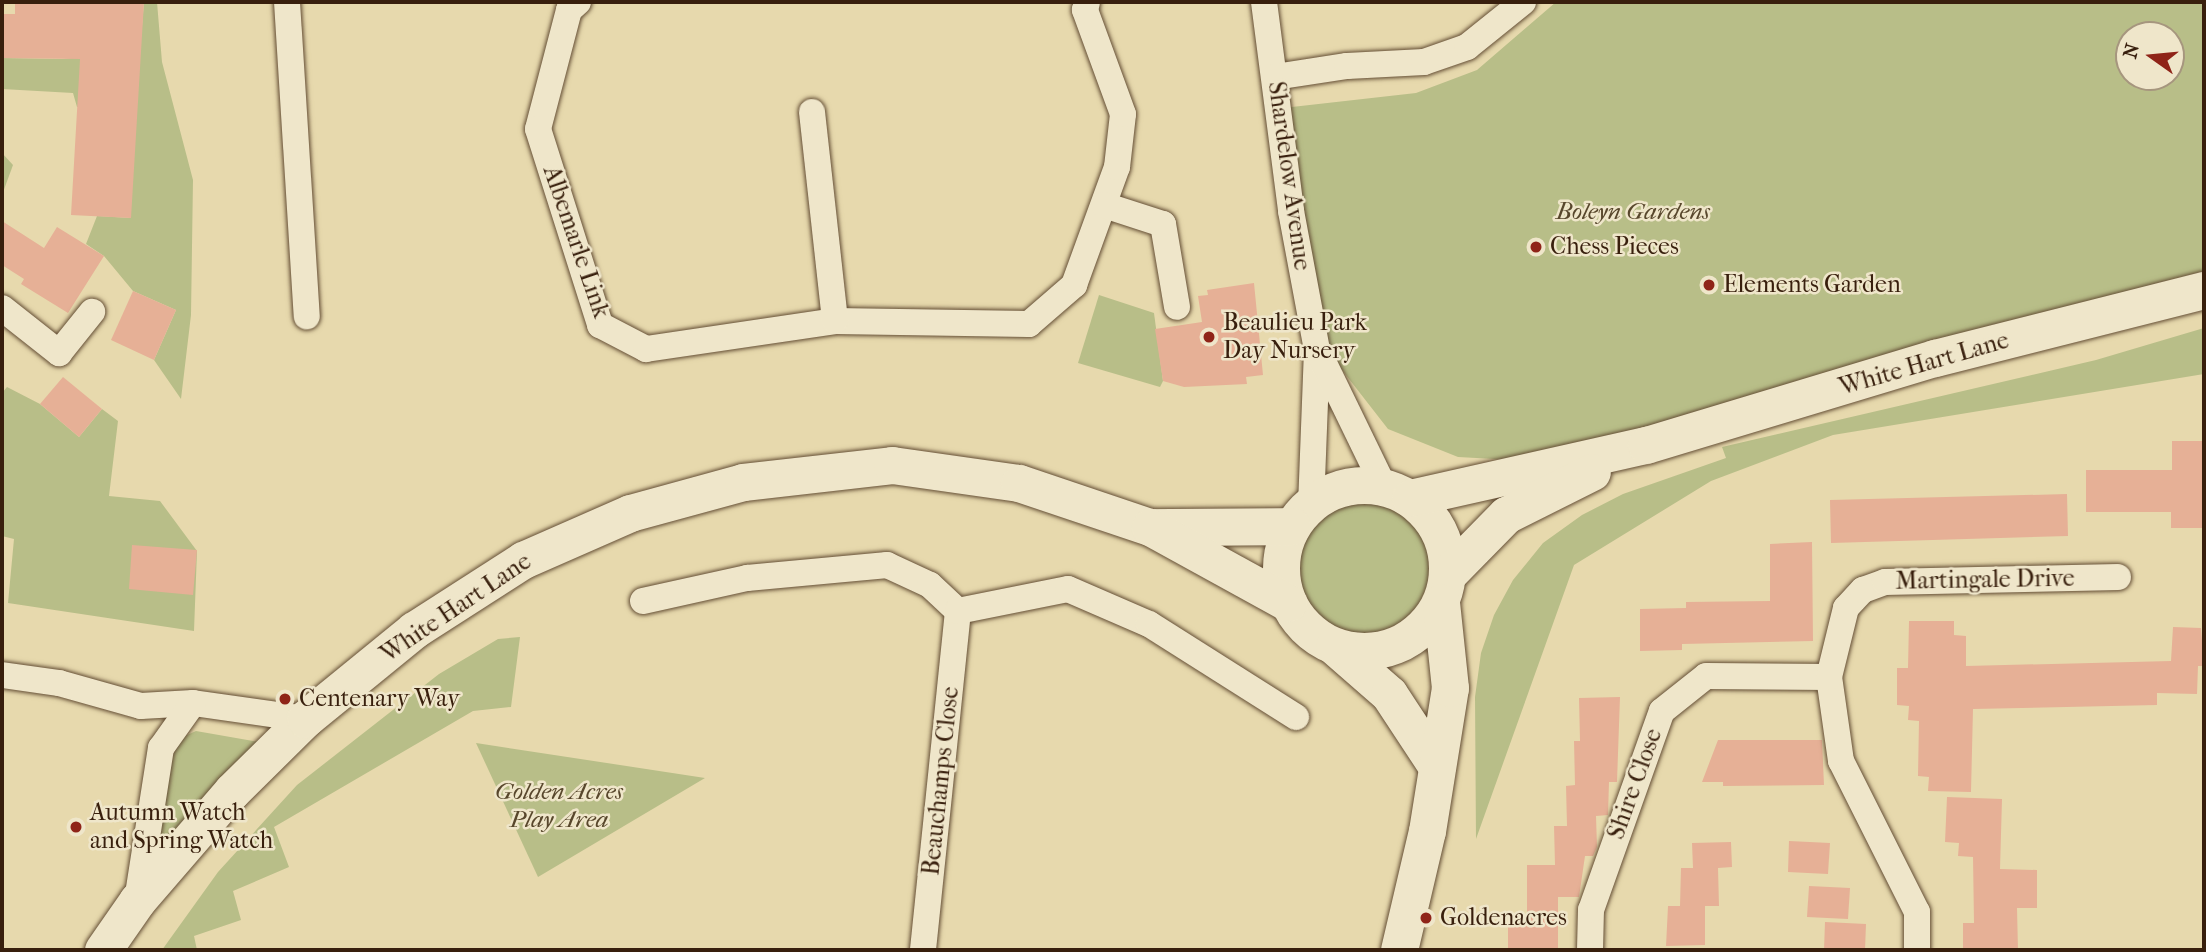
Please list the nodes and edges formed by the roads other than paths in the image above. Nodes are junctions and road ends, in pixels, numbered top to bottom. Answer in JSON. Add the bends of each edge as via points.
{"nodes":[{"id":1,"x":287,"y":2,"type":"edge"},
{"id":2,"x":1087,"y":2,"type":"edge"},
{"id":3,"x":1265,"y":2,"type":"edge"},
{"id":4,"x":1522,"y":2,"type":"edge"},
{"id":5,"x":568,"y":5,"type":"edge"},
{"id":6,"x":1275,"y":77,"type":"junction"},
{"id":7,"x":812,"y":113,"type":"dead end"},
{"id":8,"x":1104,"y":205,"type":"junction"},
{"id":9,"x":2204,"y":290,"type":"edge"},
{"id":10,"x":1177,"y":307,"type":"dead end"},
{"id":11,"x":2,"y":308,"type":"edge"},
{"id":12,"x":92,"y":312,"type":"dead end"},
{"id":13,"x":307,"y":316,"type":"dead end"},
{"id":14,"x":835,"y":321,"type":"junction"},
{"id":15,"x":1317,"y":350,"type":"junction"},
{"id":16,"x":1646,"y":445,"type":"junction"},
{"id":17,"x":1397,"y":493,"type":"junction"},
{"id":18,"x":1302,"y":515,"type":"junction"},
{"id":19,"x":1150,"y":527,"type":"junction"},
{"id":20,"x":2118,"y":578,"type":"dead end"},
{"id":21,"x":1444,"y":588,"type":"junction"},
{"id":22,"x":643,"y":601,"type":"dead end"},
{"id":23,"x":1288,"y":603,"type":"junction"},
{"id":24,"x":957,"y":611,"type":"junction"},
{"id":25,"x":1335,"y":646,"type":"junction"},
{"id":26,"x":2,"y":676,"type":"edge"},
{"id":27,"x":1829,"y":677,"type":"junction"},
{"id":28,"x":193,"y":703,"type":"junction"},
{"id":29,"x":1296,"y":717,"type":"dead end"},
{"id":30,"x":305,"y":719,"type":"junction"},
{"id":31,"x":1437,"y":766,"type":"junction"},
{"id":32,"x":137,"y":901,"type":"junction"},
{"id":33,"x":103,"y":950,"type":"edge"},
{"id":34,"x":923,"y":950,"type":"edge"},
{"id":35,"x":1399,"y":950,"type":"edge"},
{"id":36,"x":1590,"y":950,"type":"edge"},
{"id":37,"x":1917,"y":950,"type":"edge"}],
"edges":[{"from":1,"to":13,"type":"street"},
{"from":2,"to":8,"type":"street","name":"Albemarle Link","via":[[1085,10],[1123,114],[1117,167]]},
{"from":3,"to":6,"type":"street","name":"Shardelow Avenue"},
{"from":4,"to":6,"type":"street","via":[[1467,47],[1424,62],[1347,66]]},
{"from":5,"to":14,"type":"street","name":"Albemarle Link","via":[[538,129],[600,325],[646,349]]},
{"from":6,"to":15,"type":"street","name":"Shardelow Avenue","via":[[1291,211]]},
{"from":7,"to":14,"type":"street"},
{"from":8,"to":10,"type":"street","via":[[1163,225]]},
{"from":8,"to":14,"type":"street","name":"Albemarle Link","via":[[1074,285],[1029,324]]},
{"from":9,"to":16,"type":"street","name":"White Hart Lane","via":[[1935,358]]},
{"from":11,"to":12,"type":"street","via":[[59,353]]},
{"from":15,"to":17,"type":"street","name":"Shardelow Avenue"},
{"from":15,"to":18,"type":"street","name":"Shardelow Avenue"},
{"from":16,"to":17,"type":"street","name":"White Hart Lane"},
{"from":16,"to":21,"type":"street","name":"White Hart Lane","via":[[1506,515]]},
{"from":17,"to":18,"type":"street","via":[[1346,487]]},
{"from":17,"to":21,"type":"street","via":[[1431,518],[1444,544]]},
{"from":18,"to":19,"type":"street","name":"White Hart Lane"},
{"from":18,"to":23,"type":"street","via":[[1283,546],[1281,575]]},
{"from":19,"to":23,"type":"street","name":"White Hart Lane"},
{"from":19,"to":30,"type":"street","name":"White Hart Lane","via":[[1019,482],[892,465],[743,482],[630,513],[523,560],[414,630]]},
{"from":20,"to":27,"type":"street","name":"Martingale Drive","via":[[1885,582],[1863,590],[1846,608]]},
{"from":21,"to":25,"type":"street","via":[[1425,626],[1406,641],[1379,651]]},
{"from":21,"to":31,"type":"street","via":[[1450,688]]},
{"from":22,"to":24,"type":"street","via":[[747,578],[887,565],[930,585]]},
{"from":23,"to":25,"type":"street","via":[[1309,632]]},
{"from":24,"to":29,"type":"street","via":[[1068,589],[1149,624]]},
{"from":24,"to":34,"type":"street","name":"Beauchamps Close"},
{"from":25,"to":31,"type":"street","via":[[1389,694]]},
{"from":26,"to":28,"type":"street","via":[[58,683],[141,706]]},
{"from":27,"to":36,"type":"street","name":"Shire Close","via":[[1706,676],[1662,711],[1591,910]]},
{"from":27,"to":37,"type":"street","name":"Martingale Drive","via":[[1841,761],[1917,912]]},
{"from":28,"to":30,"type":"street"},
{"from":28,"to":32,"type":"street","name":"White Hart Lane","via":[[161,748]]},
{"from":30,"to":32,"type":"street","name":"White Hart Lane","via":[[232,791]]},
{"from":31,"to":35,"type":"street"},
{"from":32,"to":33,"type":"street","name":"White Hart Lane"}]}
